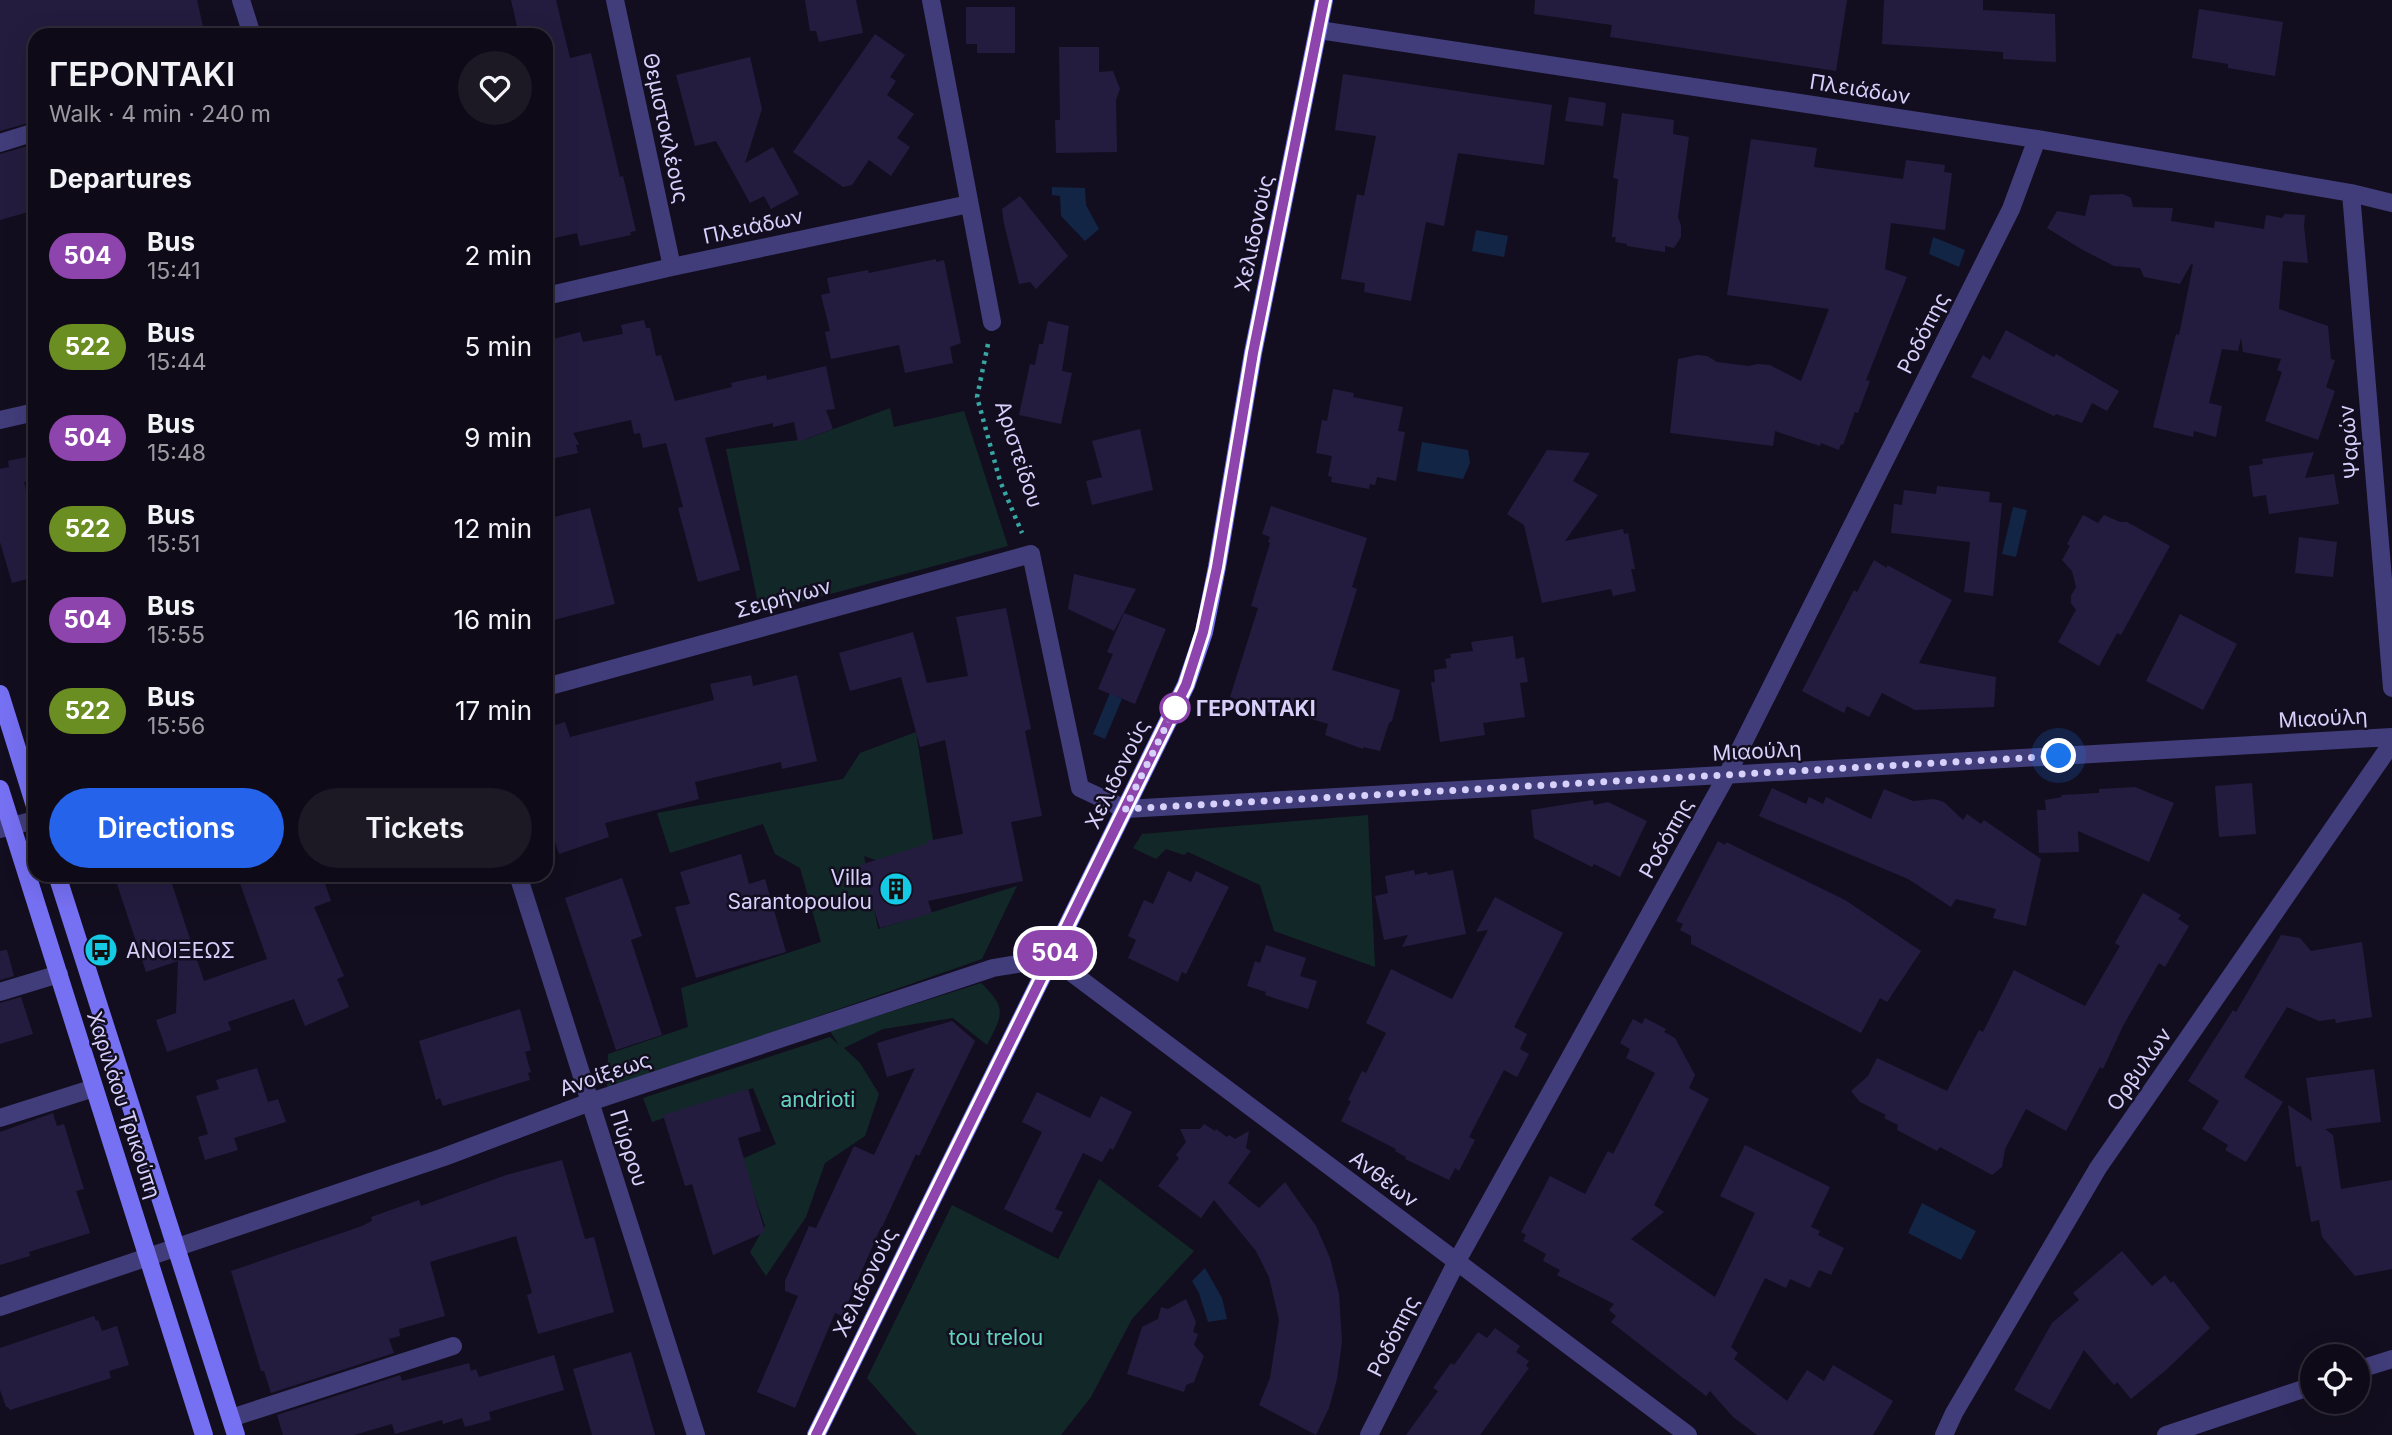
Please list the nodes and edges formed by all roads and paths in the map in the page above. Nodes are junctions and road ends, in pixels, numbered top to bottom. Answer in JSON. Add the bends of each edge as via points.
{"nodes":[{"id":1,"x":241,"y":0,"type":"edge"},
{"id":2,"x":615,"y":0,"type":"edge"},
{"id":3,"x":931,"y":0,"type":"edge"},
{"id":4,"x":1324,"y":0,"type":"edge"},
{"id":5,"x":250,"y":28,"type":"edge"},
{"id":6,"x":1319,"y":30,"type":"junction"},
{"id":7,"x":28,"y":134,"type":"edge"},
{"id":8,"x":2037,"y":139,"type":"junction"},
{"id":9,"x":0,"y":143,"type":"edge"},
{"id":10,"x":2351,"y":193,"type":"junction"},
{"id":11,"x":2392,"y":203,"type":"edge"},
{"id":12,"x":969,"y":204,"type":"junction"},
{"id":13,"x":672,"y":267,"type":"junction"},
{"id":14,"x":553,"y":294,"type":"edge"},
{"id":15,"x":992,"y":322,"type":"joint"},
{"id":16,"x":28,"y":414,"type":"edge"},
{"id":17,"x":0,"y":420,"type":"edge"},
{"id":18,"x":1031,"y":554,"type":"junction"},
{"id":19,"x":553,"y":685,"type":"edge"},
{"id":20,"x":2392,"y":688,"type":"edge"},
{"id":21,"x":0,"y":694,"type":"edge"},
{"id":22,"x":2392,"y":737,"type":"edge"},
{"id":23,"x":2392,"y":743,"type":"edge"},
{"id":24,"x":1727,"y":775,"type":"junction"},
{"id":25,"x":28,"y":784,"type":"edge"},
{"id":26,"x":0,"y":789,"type":"edge"},
{"id":27,"x":1125,"y":809,"type":"junction"},
{"id":28,"x":28,"y":822,"type":"edge"},
{"id":29,"x":6,"y":828,"type":"edge"},
{"id":30,"x":59,"y":882,"type":"edge"},
{"id":31,"x":520,"y":882,"type":"edge"},
{"id":32,"x":1052,"y":958,"type":"junction"},
{"id":33,"x":59,"y":974,"type":"junction"},
{"id":34,"x":0,"y":992,"type":"edge"},
{"id":35,"x":94,"y":1088,"type":"junction"},
{"id":36,"x":590,"y":1102,"type":"junction"},
{"id":37,"x":0,"y":1118,"type":"edge"},
{"id":38,"x":177,"y":1247,"type":"junction"},
{"id":39,"x":148,"y":1256,"type":"junction"},
{"id":40,"x":1457,"y":1261,"type":"junction"},
{"id":41,"x":0,"y":1307,"type":"edge"},
{"id":42,"x":453,"y":1346,"type":"dead end"},
{"id":43,"x":2392,"y":1359,"type":"edge"},
{"id":44,"x":2370,"y":1366,"type":"edge"},
{"id":45,"x":2300,"y":1390,"type":"edge"},
{"id":46,"x":233,"y":1426,"type":"edge"},
{"id":47,"x":204,"y":1435,"type":"edge"},
{"id":48,"x":695,"y":1435,"type":"edge"},
{"id":49,"x":816,"y":1435,"type":"edge"},
{"id":50,"x":1369,"y":1435,"type":"edge"},
{"id":51,"x":1688,"y":1435,"type":"edge"},
{"id":52,"x":1944,"y":1435,"type":"edge"},
{"id":53,"x":2166,"y":1435,"type":"edge"}],
"edges":[{"from":1,"to":5,"type":"street"},
{"from":2,"to":13,"type":"street","name":"Θεμιστοκλέους"},
{"from":3,"to":12,"type":"street"},
{"from":4,"to":6,"type":"street","name":"Χελιδονούς"},
{"from":6,"to":8,"type":"street","name":"Πλειάδων"},
{"from":6,"to":27,"type":"street","name":"Χελιδονούς","via":[[1253,353],[1203,632],[1186,685]]},
{"from":7,"to":9,"type":"street"},
{"from":8,"to":10,"type":"street","name":"Πλειάδων"},
{"from":8,"to":24,"type":"street","name":"Ροδόπης","via":[[2011,209]]},
{"from":10,"to":11,"type":"street","name":"Πλειάδων"},
{"from":10,"to":20,"type":"street","name":"Ψαρών"},
{"from":12,"to":13,"type":"street","name":"Πλειάδων"},
{"from":12,"to":15,"type":"street"},
{"from":13,"to":14,"type":"street","name":"Πλειάδων"},
{"from":15,"to":18,"type":"path","name":"Αριστείδου","via":[[977,397],[1000,481]]},
{"from":16,"to":17,"type":"street"},
{"from":18,"to":19,"type":"street","name":"Σειρήνων"},
{"from":18,"to":27,"type":"street","via":[[1080,788]]},
{"from":21,"to":25,"type":"street"},
{"from":22,"to":24,"type":"street","name":"Μιαούλη"},
{"from":23,"to":52,"type":"street","name":"Ορβυλων","via":[[2098,1168]]},
{"from":24,"to":27,"type":"street","name":"Μιαούλη"},
{"from":24,"to":40,"type":"street","name":"Ροδόπης"},
{"from":26,"to":29,"type":"street","name":"Χαριλάου Τρικούπη"},
{"from":27,"to":32,"type":"street","name":"Χελιδονούς"},
{"from":28,"to":29,"type":"street"},
{"from":29,"to":33,"type":"street","name":"Χαριλάου Τρικούπη"},
{"from":30,"to":38,"type":"street","name":"Χαριλάου Τρικούπη"},
{"from":31,"to":36,"type":"street","name":"Πύρρου"},
{"from":32,"to":36,"type":"street","name":"Ανοίξεως","via":[[993,968]]},
{"from":32,"to":40,"type":"street","name":"Ανθέων"},
{"from":32,"to":49,"type":"street","name":"Χελιδονούς"},
{"from":33,"to":34,"type":"street"},
{"from":33,"to":35,"type":"street","name":"Χαριλάου Τρικούπη"},
{"from":35,"to":37,"type":"street"},
{"from":35,"to":39,"type":"street","name":"Χαριλάου Τρικούπη"},
{"from":36,"to":38,"type":"street","name":"Ανοίξεως","via":[[444,1157]]},
{"from":36,"to":48,"type":"street","name":"Πύρρου"},
{"from":38,"to":39,"type":"street","name":"Ανοίξεως"},
{"from":38,"to":46,"type":"street","name":"Χαριλάου Τρικούπη"},
{"from":39,"to":41,"type":"street","name":"Ανοίξεως"},
{"from":39,"to":47,"type":"street","name":"Χαριλάου Τρικούπη"},
{"from":40,"to":50,"type":"street","name":"Ροδόπης"},
{"from":40,"to":51,"type":"street","name":"Ανθέων"},
{"from":42,"to":46,"type":"street"},
{"from":43,"to":44,"type":"street"},
{"from":45,"to":53,"type":"street"}]}
